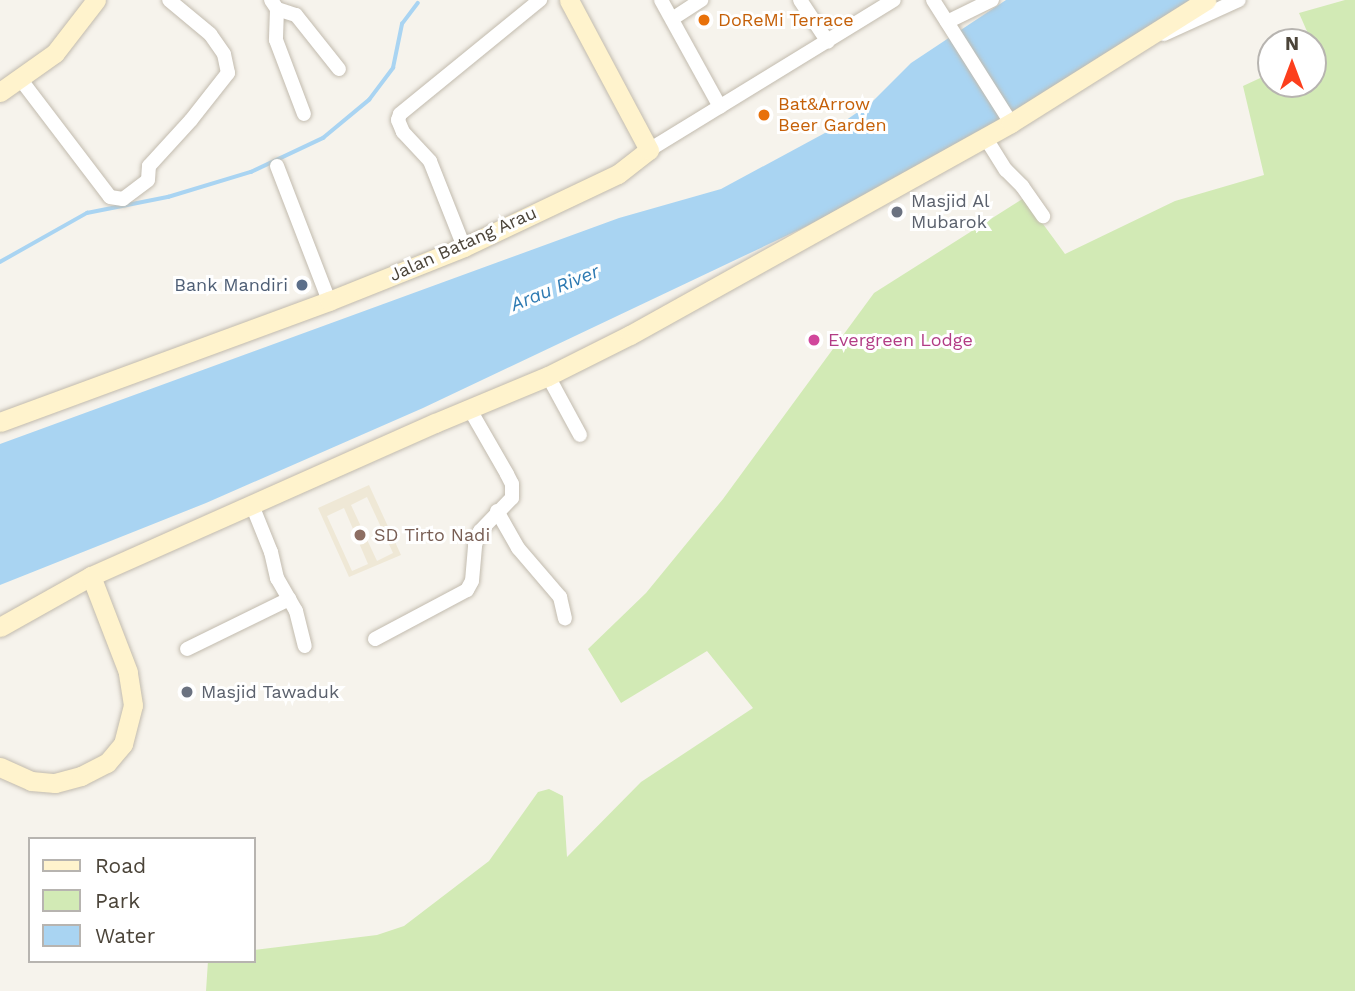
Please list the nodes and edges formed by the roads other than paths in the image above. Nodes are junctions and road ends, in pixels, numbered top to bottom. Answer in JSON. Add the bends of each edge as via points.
{"nodes":[{"id":1,"x":96,"y":0,"type":"edge"},
{"id":2,"x":169,"y":0,"type":"edge"},
{"id":3,"x":540,"y":0,"type":"edge"},
{"id":4,"x":569,"y":0,"type":"edge"},
{"id":5,"x":661,"y":0,"type":"edge"},
{"id":6,"x":701,"y":0,"type":"edge"},
{"id":7,"x":800,"y":0,"type":"edge"},
{"id":8,"x":894,"y":0,"type":"edge"},
{"id":9,"x":933,"y":0,"type":"edge"},
{"id":10,"x":992,"y":0,"type":"edge"},
{"id":11,"x":1206,"y":0,"type":"edge"},
{"id":12,"x":1239,"y":0,"type":"edge"},
{"id":13,"x":274,"y":4,"type":"edge"},
{"id":14,"x":672,"y":19,"type":"junction"},
{"id":15,"x":949,"y":25,"type":"junction"},
{"id":16,"x":1147,"y":37,"type":"junction"},
{"id":17,"x":828,"y":42,"type":"junction"},
{"id":18,"x":339,"y":69,"type":"dead end"},
{"id":19,"x":21,"y":80,"type":"junction"},
{"id":20,"x":0,"y":92,"type":"edge"},
{"id":21,"x":720,"y":107,"type":"junction"},
{"id":22,"x":304,"y":114,"type":"dead end"},
{"id":23,"x":1010,"y":121,"type":"junction"},
{"id":24,"x":985,"y":138,"type":"junction"},
{"id":25,"x":649,"y":150,"type":"junction"},
{"id":26,"x":277,"y":166,"type":"dead end"},
{"id":27,"x":1043,"y":216,"type":"dead end"},
{"id":28,"x":464,"y":247,"type":"junction"},
{"id":29,"x":329,"y":301,"type":"junction"},
{"id":30,"x":548,"y":376,"type":"junction"},
{"id":31,"x":469,"y":408,"type":"junction"},
{"id":32,"x":0,"y":422,"type":"edge"},
{"id":33,"x":580,"y":435,"type":"dead end"},
{"id":34,"x":252,"y":505,"type":"junction"},
{"id":35,"x":496,"y":510,"type":"junction"},
{"id":36,"x":91,"y":576,"type":"junction"},
{"id":37,"x":289,"y":599,"type":"junction"},
{"id":38,"x":565,"y":618,"type":"dead end"},
{"id":39,"x":0,"y":627,"type":"edge"},
{"id":40,"x":376,"y":639,"type":"dead end"},
{"id":41,"x":305,"y":646,"type":"dead end"},
{"id":42,"x":187,"y":649,"type":"dead end"},
{"id":43,"x":0,"y":767,"type":"edge"}],
"edges":[{"from":1,"to":19,"type":"street","via":[[55,53]]},
{"from":2,"to":19,"type":"street","via":[[210,34],[225,54],[228,72],[149,166],[148,180],[123,199],[110,197]]},
{"from":3,"to":28,"type":"street","via":[[398,120],[434,168]]},
{"from":4,"to":25,"type":"street"},
{"from":5,"to":14,"type":"street"},
{"from":6,"to":14,"type":"street"},
{"from":7,"to":17,"type":"street"},
{"from":8,"to":17,"type":"street","name":"Jalan Batang Arau"},
{"from":9,"to":15,"type":"street"},
{"from":10,"to":15,"type":"street"},
{"from":11,"to":16,"type":"street"},
{"from":12,"to":16,"type":"street","via":[[1167,34]]},
{"from":13,"to":18,"type":"street","via":[[296,15]]},
{"from":13,"to":22,"type":"street","via":[[276,40]]},
{"from":14,"to":21,"type":"street"},
{"from":15,"to":23,"type":"street"},
{"from":16,"to":23,"type":"street"},
{"from":17,"to":21,"type":"street","name":"Jalan Batang Arau"},
{"from":19,"to":20,"type":"street"},
{"from":21,"to":25,"type":"street","name":"Jalan Batang Arau"},
{"from":23,"to":24,"type":"street"},
{"from":24,"to":27,"type":"street"},
{"from":24,"to":30,"type":"street","via":[[741,275]]},
{"from":25,"to":28,"type":"street","name":"Jalan Batang Arau","via":[[618,174]]},
{"from":26,"to":29,"type":"street"},
{"from":28,"to":29,"type":"street","name":"Jalan Batang Arau"},
{"from":29,"to":32,"type":"street","name":"Jalan Batang Arau"},
{"from":30,"to":31,"type":"street"},
{"from":30,"to":33,"type":"street"},
{"from":31,"to":34,"type":"street"},
{"from":31,"to":35,"type":"street","via":[[512,484],[512,498]]},
{"from":34,"to":36,"type":"street"},
{"from":34,"to":37,"type":"street"},
{"from":35,"to":38,"type":"street","via":[[518,548],[560,597]]},
{"from":35,"to":40,"type":"street","via":[[477,538],[467,590]]},
{"from":36,"to":39,"type":"street"},
{"from":36,"to":43,"type":"street","via":[[128,672],[132,705],[123,744],[107,763],[55,783],[32,781]]},
{"from":37,"to":41,"type":"street"},
{"from":37,"to":42,"type":"street"}]}
